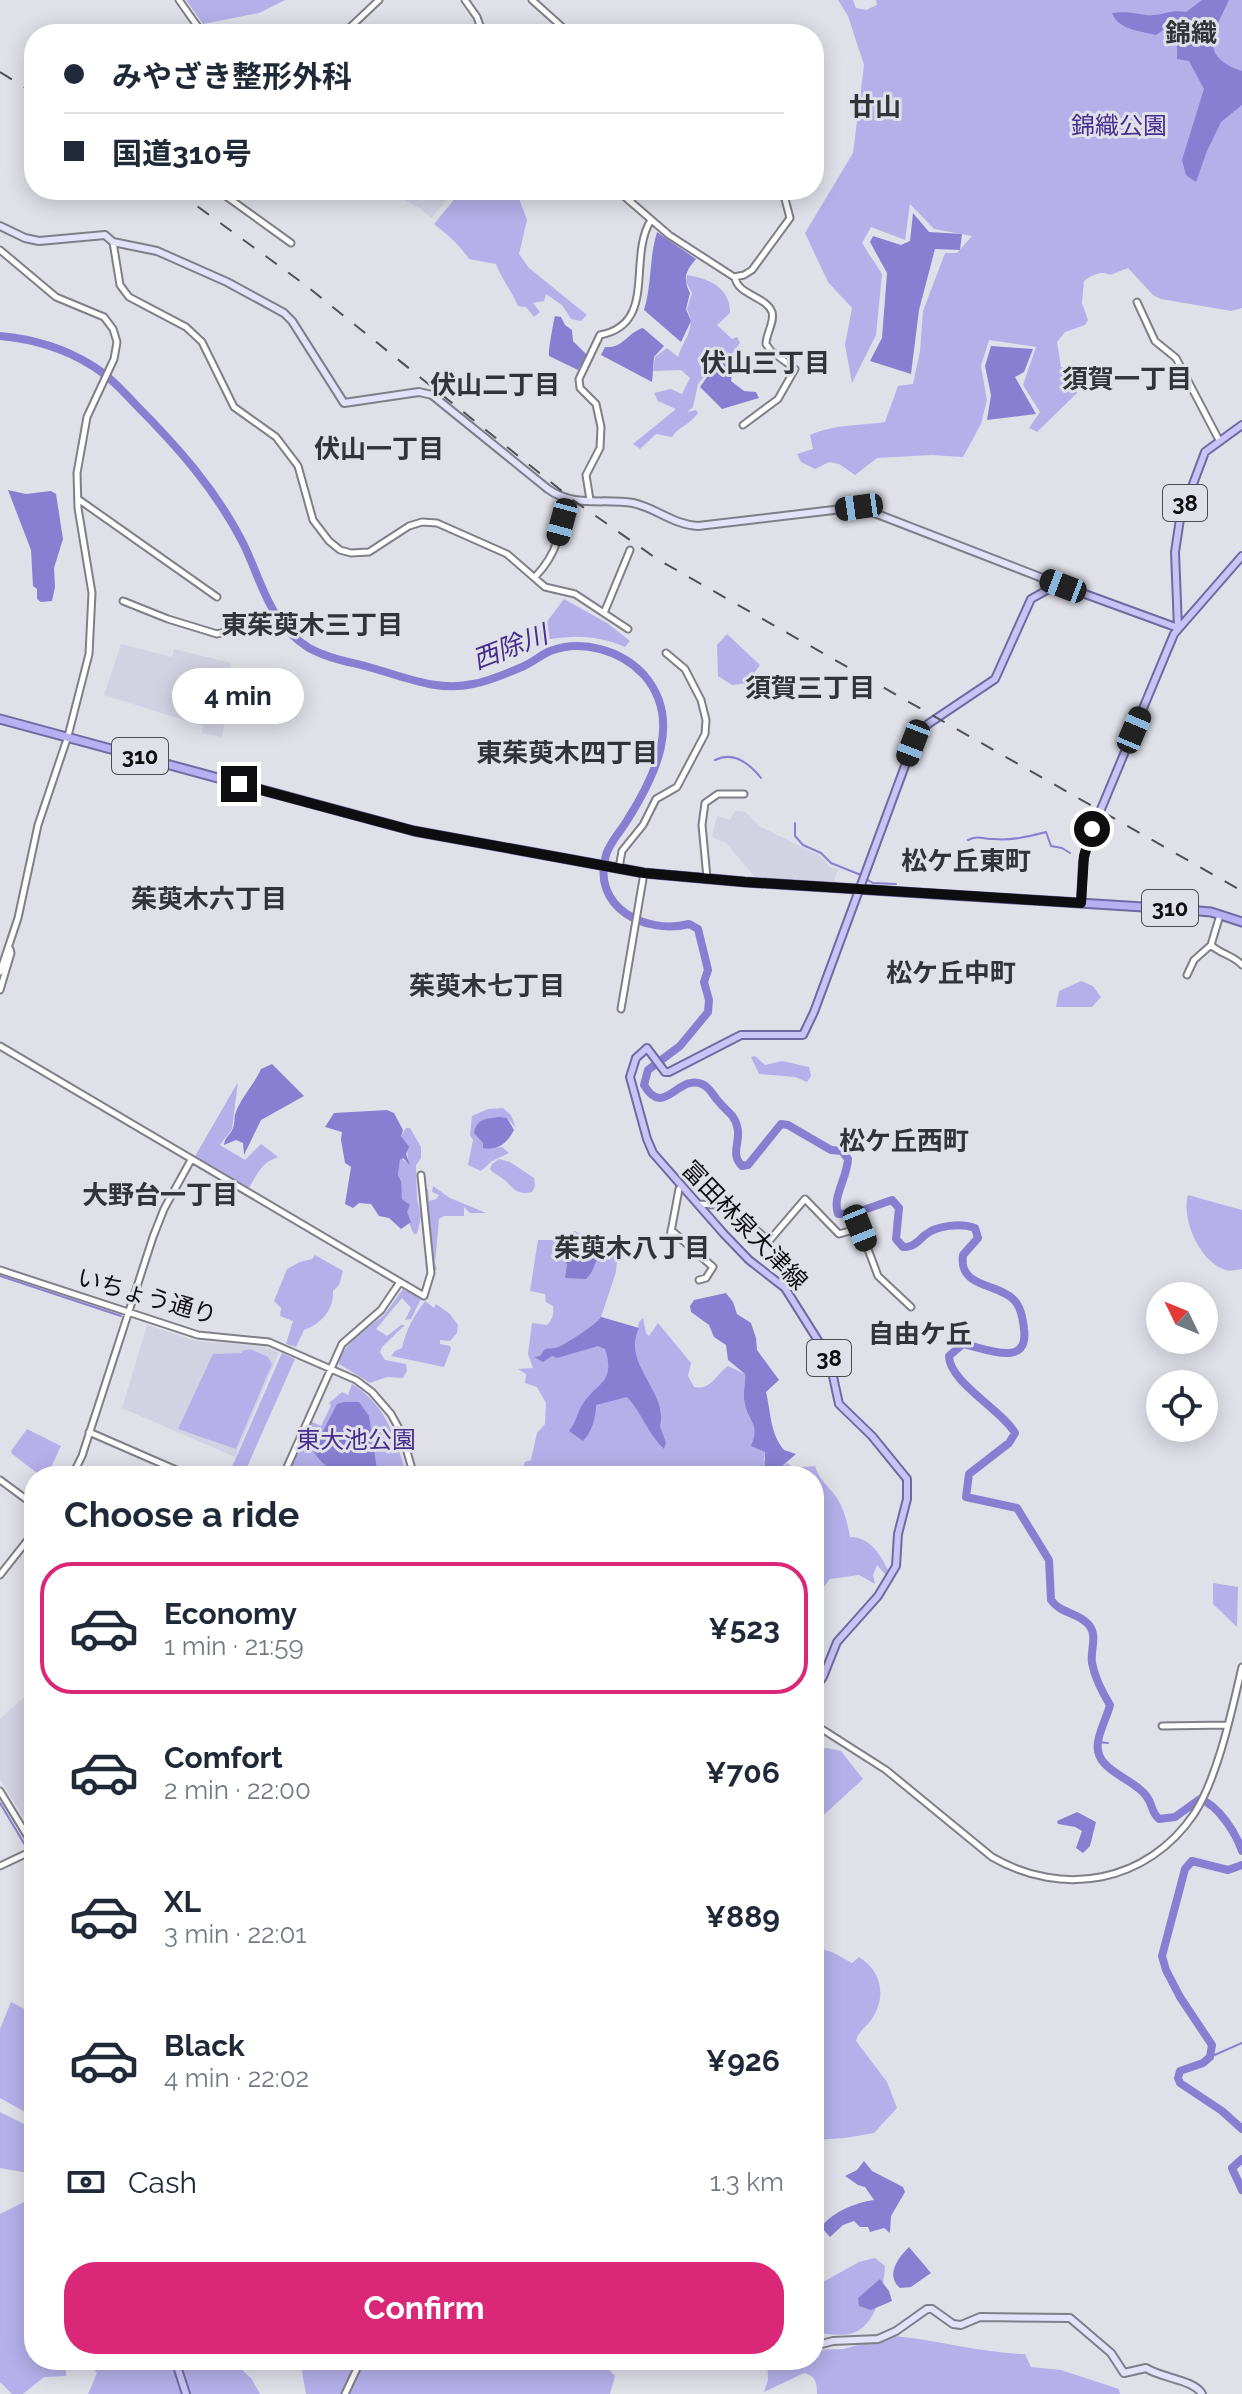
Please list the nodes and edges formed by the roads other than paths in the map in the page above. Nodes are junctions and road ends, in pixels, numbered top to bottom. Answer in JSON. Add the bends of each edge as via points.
{"nodes":[{"id":1,"x":179,"y":0,"type":"edge"},
{"id":2,"x":379,"y":0,"type":"edge"},
{"id":3,"x":465,"y":0,"type":"edge"},
{"id":4,"x":532,"y":0,"type":"edge"},
{"id":5,"x":196,"y":24,"type":"edge"},
{"id":6,"x":354,"y":24,"type":"edge"},
{"id":7,"x":479,"y":24,"type":"edge"},
{"id":8,"x":559,"y":24,"type":"edge"},
{"id":9,"x":231,"y":200,"type":"edge"},
{"id":10,"x":785,"y":200,"type":"edge"},
{"id":11,"x":630,"y":201,"type":"edge"},
{"id":12,"x":651,"y":220,"type":"junction"},
{"id":13,"x":0,"y":226,"type":"edge"},
{"id":14,"x":113,"y":242,"type":"junction"},
{"id":15,"x":291,"y":243,"type":"dead end"},
{"id":16,"x":0,"y":250,"type":"edge"},
{"id":17,"x":735,"y":277,"type":"junction"},
{"id":18,"x":1137,"y":302,"type":"dead end"},
{"id":19,"x":743,"y":425,"type":"dead end"},
{"id":20,"x":1242,"y":425,"type":"edge"},
{"id":21,"x":1219,"y":440,"type":"junction"},
{"id":22,"x":77,"y":499,"type":"junction"},
{"id":23,"x":564,"y":499,"type":"junction"},
{"id":24,"x":590,"y":500,"type":"junction"},
{"id":25,"x":630,"y":550,"type":"dead end"},
{"id":26,"x":1242,"y":556,"type":"edge"},
{"id":27,"x":535,"y":577,"type":"junction"},
{"id":28,"x":1063,"y":586,"type":"junction"},
{"id":29,"x":217,"y":597,"type":"dead end"},
{"id":30,"x":123,"y":601,"type":"dead end"},
{"id":31,"x":1176,"y":602,"type":"junction"},
{"id":32,"x":1193,"y":611,"type":"junction"},
{"id":33,"x":604,"y":613,"type":"junction"},
{"id":34,"x":1178,"y":628,"type":"junction"},
{"id":35,"x":628,"y":629,"type":"dead end"},
{"id":36,"x":224,"y":632,"type":"dead end"},
{"id":37,"x":666,"y":653,"type":"dead end"},
{"id":38,"x":0,"y":719,"type":"edge"},
{"id":39,"x":68,"y":736,"type":"junction"},
{"id":40,"x":744,"y":794,"type":"dead end"},
{"id":41,"x":616,"y":868,"type":"junction"},
{"id":42,"x":644,"y":873,"type":"junction"},
{"id":43,"x":707,"y":879,"type":"junction"},
{"id":44,"x":858,"y":889,"type":"junction"},
{"id":45,"x":1081,"y":903,"type":"junction"},
{"id":46,"x":1221,"y":915,"type":"junction"},
{"id":47,"x":1242,"y":922,"type":"edge"},
{"id":48,"x":1211,"y":945,"type":"junction"},
{"id":49,"x":9,"y":948,"type":"junction"},
{"id":50,"x":1242,"y":965,"type":"edge"},
{"id":51,"x":0,"y":972,"type":"edge"},
{"id":52,"x":1187,"y":975,"type":"dead end"},
{"id":53,"x":0,"y":990,"type":"edge"},
{"id":54,"x":621,"y":1009,"type":"dead end"},
{"id":55,"x":0,"y":1046,"type":"edge"},
{"id":56,"x":191,"y":1160,"type":"junction"},
{"id":57,"x":421,"y":1175,"type":"dead end"},
{"id":58,"x":682,"y":1187,"type":"junction"},
{"id":59,"x":698,"y":1204,"type":"junction"},
{"id":60,"x":671,"y":1230,"type":"junction"},
{"id":61,"x":670,"y":1237,"type":"dead end"},
{"id":62,"x":0,"y":1270,"type":"edge"},
{"id":63,"x":699,"y":1280,"type":"dead end"},
{"id":64,"x":400,"y":1282,"type":"junction"},
{"id":65,"x":911,"y":1307,"type":"dead end"},
{"id":66,"x":128,"y":1312,"type":"junction"},
{"id":67,"x":330,"y":1367,"type":"junction"},
{"id":68,"x":89,"y":1432,"type":"junction"},
{"id":69,"x":76,"y":1466,"type":"edge"},
{"id":70,"x":167,"y":1466,"type":"edge"},
{"id":71,"x":287,"y":1466,"type":"edge"},
{"id":72,"x":411,"y":1466,"type":"edge"},
{"id":73,"x":0,"y":1480,"type":"edge"},
{"id":74,"x":24,"y":1498,"type":"edge"},
{"id":75,"x":24,"y":1545,"type":"edge"},
{"id":76,"x":0,"y":1575,"type":"edge"},
{"id":77,"x":1242,"y":1667,"type":"edge"},
{"id":78,"x":824,"y":1674,"type":"edge"},
{"id":79,"x":1162,"y":1726,"type":"dead end"},
{"id":80,"x":1226,"y":1728,"type":"junction"},
{"id":81,"x":824,"y":1730,"type":"edge"},
{"id":82,"x":0,"y":1791,"type":"edge"},
{"id":83,"x":24,"y":1831,"type":"edge"},
{"id":84,"x":24,"y":1853,"type":"edge"},
{"id":85,"x":0,"y":1866,"type":"edge"},
{"id":86,"x":824,"y":2343,"type":"edge"},
{"id":87,"x":178,"y":2370,"type":"edge"},
{"id":88,"x":358,"y":2370,"type":"edge"},
{"id":89,"x":186,"y":2394,"type":"edge"},
{"id":90,"x":345,"y":2394,"type":"edge"},
{"id":91,"x":1202,"y":2394,"type":"edge"}],
"edges":[{"from":1,"to":5,"type":"street"},
{"from":2,"to":6,"type":"street"},
{"from":3,"to":7,"type":"street"},
{"from":4,"to":8,"type":"street"},
{"from":9,"to":15,"type":"street"},
{"from":10,"to":17,"type":"street","via":[[790,218],[752,270]]},
{"from":11,"to":12,"type":"street"},
{"from":12,"to":17,"type":"street"},
{"from":12,"to":24,"type":"street","via":[[640,256],[634,312],[624,326],[600,335],[579,379],[580,388],[596,404],[601,427],[597,456],[586,475]]},
{"from":13,"to":14,"type":"main road","via":[[39,241],[102,234]]},
{"from":14,"to":23,"type":"main road","via":[[157,251],[284,313],[344,403],[414,392],[432,395]]},
{"from":14,"to":27,"type":"street","via":[[123,291],[199,339],[234,407],[276,437],[298,466],[311,517],[332,545],[364,553],[409,526],[437,523],[507,554]]},
{"from":16,"to":22,"type":"street","via":[[56,297],[98,314],[117,342],[82,438]]},
{"from":17,"to":19,"type":"street","via":[[770,309],[767,346],[795,369],[778,399]]},
{"from":18,"to":21,"type":"street","via":[[1155,341],[1176,358]]},
{"from":20,"to":21,"type":"main road","number":"38"},
{"from":21,"to":31,"type":"main road","number":"38","via":[[1204,455],[1178,526]]},
{"from":22,"to":29,"type":"street"},
{"from":22,"to":39,"type":"street","via":[[93,617],[87,668]]},
{"from":23,"to":24,"type":"main road"},
{"from":23,"to":27,"type":"street","via":[[552,558]]},
{"from":24,"to":28,"type":"main road","via":[[634,504],[698,526],[859,507]]},
{"from":25,"to":33,"type":"street"},
{"from":26,"to":32,"type":"main road","number":"38"},
{"from":27,"to":33,"type":"street","via":[[545,587],[575,594]]},
{"from":28,"to":34,"type":"main road"},
{"from":28,"to":44,"type":"main road","name":"富田林泉大津線","number":"38","via":[[1031,599],[995,679],[918,733]]},
{"from":30,"to":36,"type":"street","via":[[168,619]]},
{"from":31,"to":32,"type":"main road"},
{"from":31,"to":34,"type":"main road","number":"38"},
{"from":32,"to":34,"type":"main road","number":"38"},
{"from":33,"to":35,"type":"street"},
{"from":34,"to":45,"type":"main road","number":"38","via":[[1089,838]]},
{"from":37,"to":41,"type":"street","via":[[685,669],[701,700],[705,734],[677,787],[656,799]]},
{"from":38,"to":39,"type":"highway","number":"310"},
{"from":39,"to":41,"type":"highway","number":"310","via":[[414,831]]},
{"from":39,"to":49,"type":"street","via":[[38,825]]},
{"from":40,"to":43,"type":"street","via":[[718,794],[705,803]]},
{"from":41,"to":42,"type":"highway","number":"310"},
{"from":42,"to":43,"type":"highway","number":"310"},
{"from":42,"to":54,"type":"street"},
{"from":43,"to":44,"type":"highway","number":"310"},
{"from":44,"to":45,"type":"highway","number":"310"},
{"from":44,"to":58,"type":"main road","name":"富田林泉大津線","number":"38","via":[[803,1035],[741,1035],[674,1071],[665,1072],[647,1048],[636,1058],[631,1085],[653,1153]]},
{"from":45,"to":46,"type":"highway","number":"310"},
{"from":46,"to":47,"type":"highway","number":"310"},
{"from":46,"to":48,"type":"street"},
{"from":48,"to":50,"type":"street"},
{"from":48,"to":52,"type":"street"},
{"from":49,"to":51,"type":"street"},
{"from":49,"to":53,"type":"street"},
{"from":55,"to":56,"type":"street"},
{"from":56,"to":64,"type":"street"},
{"from":56,"to":66,"type":"street","via":[[164,1209]]},
{"from":57,"to":64,"type":"street","via":[[429,1284],[424,1296]]},
{"from":58,"to":59,"type":"main road","name":"富田林泉大津線","number":"38"},
{"from":58,"to":60,"type":"street"},
{"from":59,"to":65,"type":"street","via":[[723,1201],[769,1241],[805,1199],[839,1234],[860,1228],[878,1276]]},
{"from":59,"to":78,"type":"main road","name":"富田林泉大津線","number":"38","via":[[749,1260],[785,1288],[829,1358],[839,1404],[903,1473],[909,1488],[890,1581],[837,1642]]},
{"from":60,"to":61,"type":"street"},
{"from":60,"to":63,"type":"street","via":[[713,1267]]},
{"from":62,"to":66,"type":"street","name":"いちょう通り"},
{"from":64,"to":67,"type":"street","via":[[381,1310],[342,1344]]},
{"from":66,"to":67,"type":"street","name":"いちょう通り","via":[[198,1335],[269,1342]]},
{"from":66,"to":68,"type":"street"},
{"from":67,"to":71,"type":"street"},
{"from":67,"to":72,"type":"street","name":"いちょう通り","via":[[372,1392],[391,1414]]},
{"from":68,"to":69,"type":"street"},
{"from":68,"to":70,"type":"street"},
{"from":73,"to":74,"type":"street"},
{"from":75,"to":76,"type":"street"},
{"from":77,"to":80,"type":"street"},
{"from":79,"to":80,"type":"street"},
{"from":80,"to":81,"type":"street","via":[[1210,1780],[1178,1834],[1119,1872],[1083,1880],[1042,1878],[992,1857],[886,1770]]},
{"from":82,"to":83,"type":"street"},
{"from":84,"to":85,"type":"street"},
{"from":86,"to":91,"type":"main road","via":[[883,2337],[927,2309],[961,2325],[980,2317],[1070,2318],[1111,2353],[1124,2373],[1146,2368],[1195,2386]]},
{"from":87,"to":89,"type":"main road"},
{"from":88,"to":90,"type":"street"}]}
